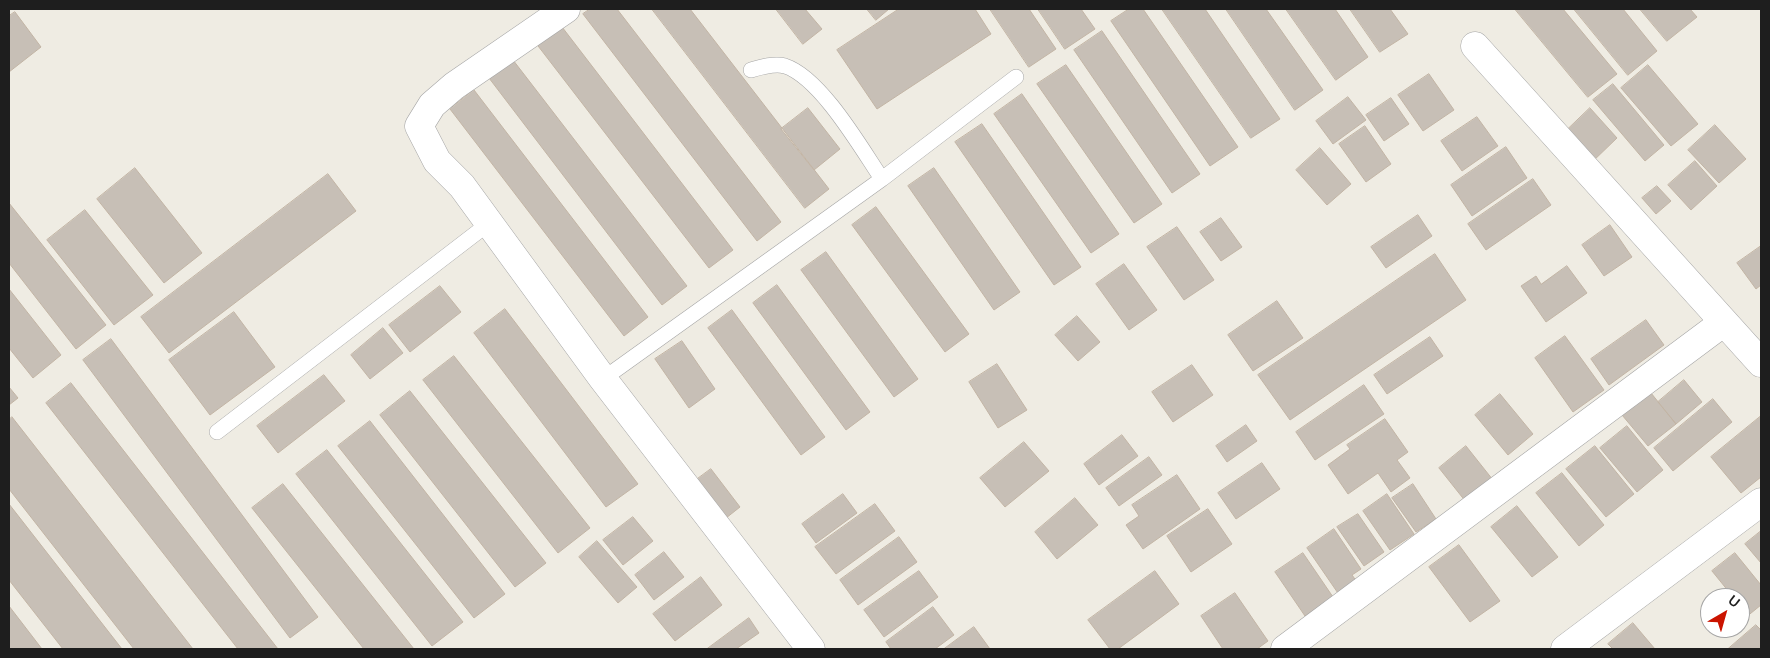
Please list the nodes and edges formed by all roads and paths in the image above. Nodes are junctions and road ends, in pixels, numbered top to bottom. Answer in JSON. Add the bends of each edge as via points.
{"nodes":[{"id":1,"x":566,"y":9,"type":"edge"},
{"id":2,"x":1476,"y":46,"type":"dead end"},
{"id":3,"x":750,"y":70,"type":"dead end"},
{"id":4,"x":1016,"y":76,"type":"dead end"},
{"id":5,"x":882,"y":179,"type":"junction"},
{"id":6,"x":488,"y":224,"type":"junction"},
{"id":7,"x":1724,"y":322,"type":"junction"},
{"id":8,"x":1759,"y":356,"type":"edge"},
{"id":9,"x":603,"y":378,"type":"junction"},
{"id":10,"x":217,"y":432,"type":"dead end"},
{"id":11,"x":1761,"y":502,"type":"edge"},
{"id":12,"x":811,"y":649,"type":"edge"},
{"id":13,"x":1284,"y":649,"type":"edge"},
{"id":14,"x":1565,"y":649,"type":"edge"}],
"edges":[{"from":1,"to":6,"type":"street","via":[[454,86],[432,105],[419,126],[437,161],[462,186]]},
{"from":2,"to":7,"type":"street"},
{"from":3,"to":5,"type":"lane","via":[[784,66],[822,92]]},
{"from":4,"to":5,"type":"lane"},
{"from":5,"to":9,"type":"lane"},
{"from":6,"to":9,"type":"street"},
{"from":6,"to":10,"type":"lane"},
{"from":7,"to":8,"type":"street"},
{"from":7,"to":13,"type":"street"},
{"from":9,"to":12,"type":"street"},
{"from":11,"to":14,"type":"street"}]}
